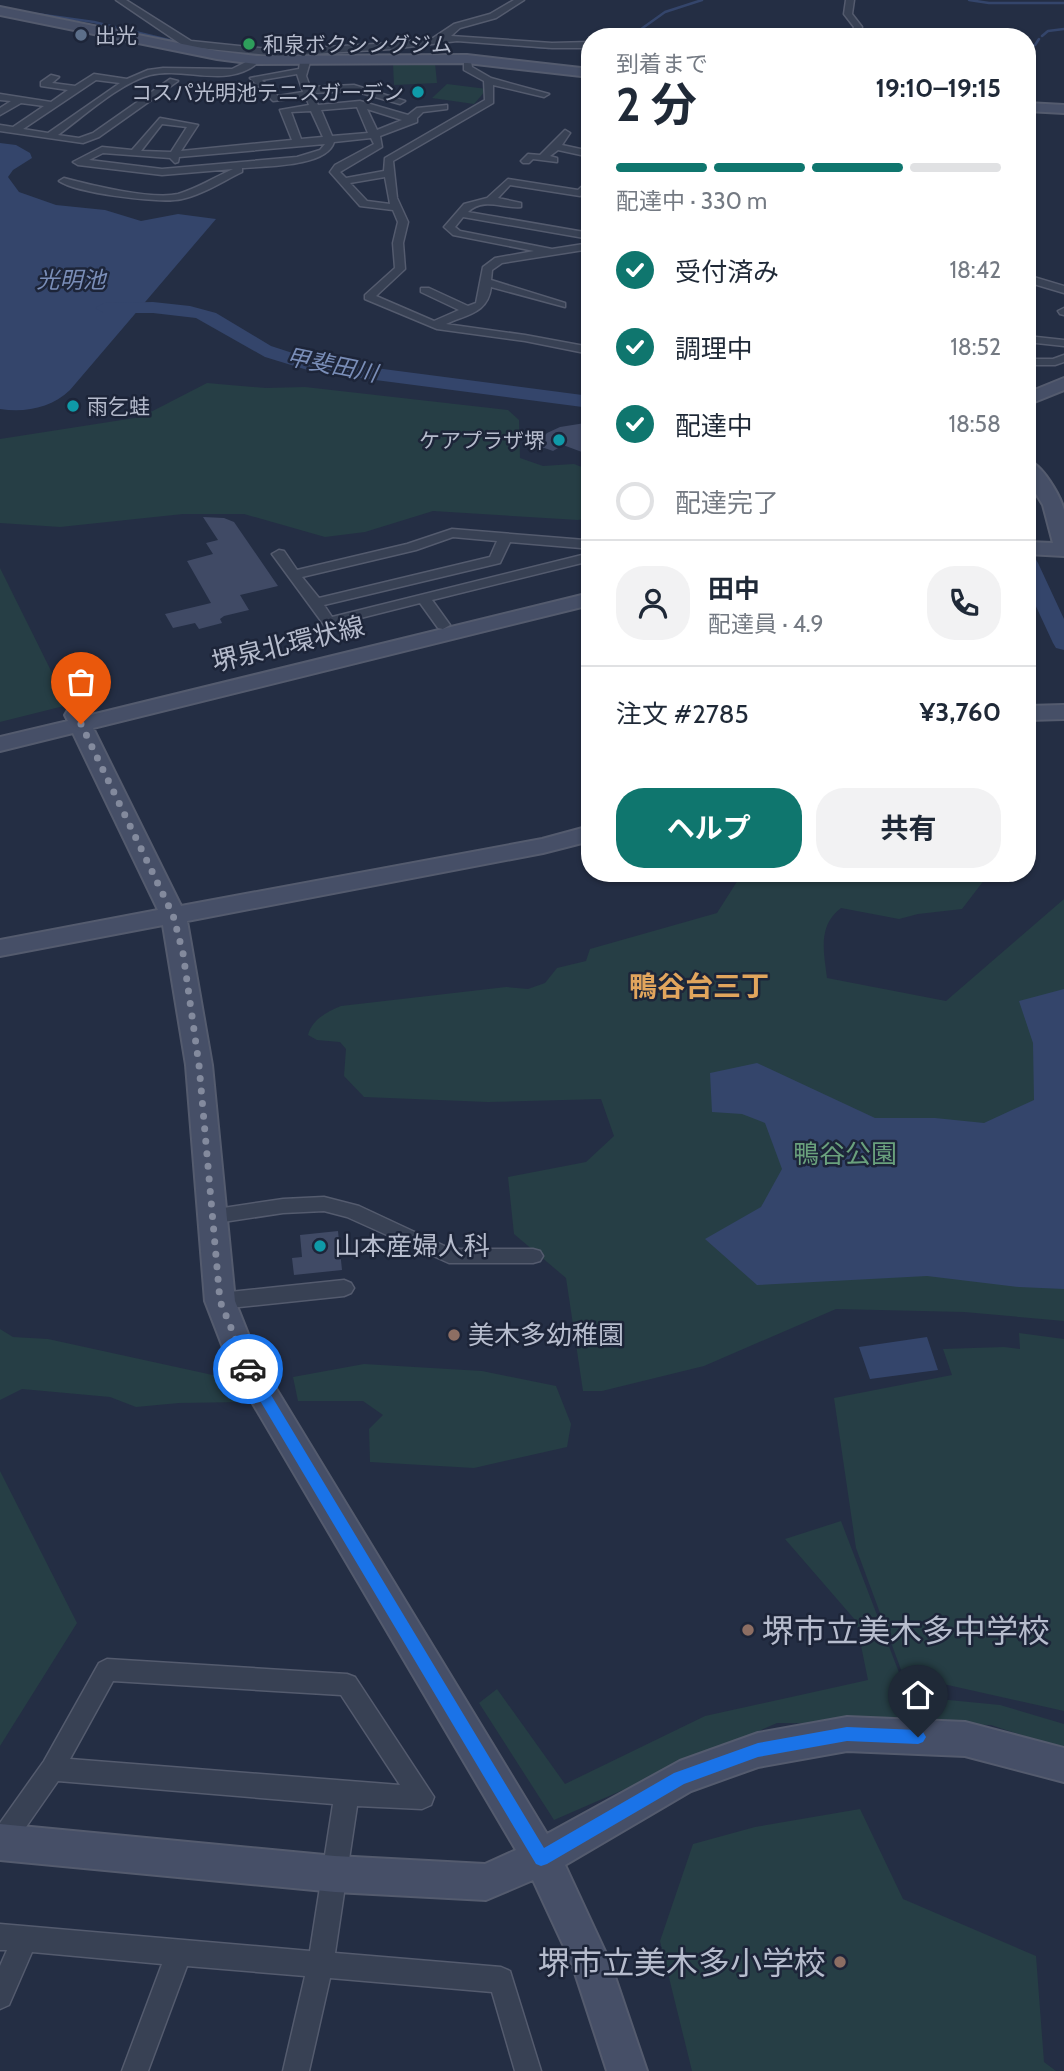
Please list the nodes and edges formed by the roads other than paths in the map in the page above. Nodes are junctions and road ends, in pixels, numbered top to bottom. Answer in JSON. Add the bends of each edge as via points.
{"nodes":[{"id":1,"x":120,"y":0,"type":"edge"},
{"id":2,"x":520,"y":0,"type":"edge"},
{"id":3,"x":850,"y":0,"type":"edge"},
{"id":4,"x":0,"y":11,"type":"edge"},
{"id":5,"x":858,"y":28,"type":"edge"},
{"id":6,"x":435,"y":40,"type":"junction"},
{"id":7,"x":581,"y":45,"type":"edge"},
{"id":8,"x":192,"y":47,"type":"junction"},
{"id":9,"x":467,"y":59,"type":"junction"},
{"id":10,"x":257,"y":60,"type":"junction"},
{"id":11,"x":304,"y":66,"type":"junction"},
{"id":12,"x":581,"y":71,"type":"edge"},
{"id":13,"x":54,"y":77,"type":"dead end"},
{"id":14,"x":488,"y":80,"type":"junction"},
{"id":15,"x":128,"y":82,"type":"junction"},
{"id":16,"x":171,"y":84,"type":"dead end"},
{"id":17,"x":76,"y":89,"type":"junction"},
{"id":18,"x":308,"y":92,"type":"junction"},
{"id":19,"x":544,"y":94,"type":"dead end"},
{"id":20,"x":0,"y":97,"type":"edge"},
{"id":21,"x":18,"y":101,"type":"junction"},
{"id":22,"x":400,"y":101,"type":"dead end"},
{"id":23,"x":360,"y":104,"type":"junction"},
{"id":24,"x":52,"y":105,"type":"junction"},
{"id":25,"x":315,"y":107,"type":"junction"},
{"id":26,"x":444,"y":107,"type":"dead end"},
{"id":27,"x":1036,"y":107,"type":"edge"},
{"id":28,"x":1064,"y":109,"type":"edge"},
{"id":29,"x":88,"y":110,"type":"junction"},
{"id":30,"x":0,"y":112,"type":"edge"},
{"id":31,"x":100,"y":112,"type":"dead end"},
{"id":32,"x":112,"y":113,"type":"dead end"},
{"id":33,"x":124,"y":115,"type":"junction"},
{"id":34,"x":410,"y":118,"type":"junction"},
{"id":35,"x":0,"y":128,"type":"edge"},
{"id":36,"x":441,"y":128,"type":"junction"},
{"id":37,"x":14,"y":131,"type":"junction"},
{"id":38,"x":374,"y":135,"type":"junction"},
{"id":39,"x":561,"y":135,"type":"dead end"},
{"id":40,"x":50,"y":136,"type":"junction"},
{"id":41,"x":329,"y":140,"type":"junction"},
{"id":42,"x":298,"y":143,"type":"junction"},
{"id":43,"x":556,"y":147,"type":"junction"},
{"id":44,"x":244,"y":148,"type":"junction"},
{"id":45,"x":581,"y":152,"type":"edge"},
{"id":46,"x":135,"y":153,"type":"junction"},
{"id":47,"x":174,"y":155,"type":"junction"},
{"id":48,"x":542,"y":158,"type":"junction"},
{"id":49,"x":554,"y":160,"type":"dead end"},
{"id":50,"x":526,"y":161,"type":"dead end"},
{"id":51,"x":249,"y":165,"type":"junction"},
{"id":52,"x":177,"y":171,"type":"junction"},
{"id":53,"x":390,"y":173,"type":"junction"},
{"id":54,"x":65,"y":181,"type":"dead end"},
{"id":55,"x":343,"y":181,"type":"junction"},
{"id":56,"x":133,"y":192,"type":"junction"},
{"id":57,"x":581,"y":192,"type":"edge"},
{"id":58,"x":491,"y":200,"type":"junction"},
{"id":59,"x":517,"y":205,"type":"dead end"},
{"id":60,"x":398,"y":208,"type":"junction"},
{"id":61,"x":461,"y":214,"type":"junction"},
{"id":62,"x":581,"y":234,"type":"edge"},
{"id":63,"x":581,"y":247,"type":"edge"},
{"id":64,"x":553,"y":252,"type":"junction"},
{"id":65,"x":1036,"y":281,"type":"edge"},
{"id":66,"x":486,"y":282,"type":"junction"},
{"id":67,"x":425,"y":290,"type":"dead end"},
{"id":68,"x":1064,"y":290,"type":"edge"},
{"id":69,"x":561,"y":305,"type":"dead end"},
{"id":70,"x":468,"y":310,"type":"junction"},
{"id":71,"x":434,"y":325,"type":"junction"},
{"id":72,"x":1036,"y":340,"type":"edge"},
{"id":73,"x":1064,"y":343,"type":"edge"},
{"id":74,"x":581,"y":349,"type":"edge"},
{"id":75,"x":1064,"y":358,"type":"edge"},
{"id":76,"x":1036,"y":362,"type":"edge"},
{"id":77,"x":1064,"y":383,"type":"edge"},
{"id":78,"x":1036,"y":396,"type":"edge"},
{"id":79,"x":1036,"y":482,"type":"edge"},
{"id":80,"x":505,"y":538,"type":"junction"},
{"id":81,"x":1064,"y":540,"type":"edge"},
{"id":82,"x":1036,"y":543,"type":"edge"},
{"id":83,"x":581,"y":544,"type":"edge"},
{"id":84,"x":1036,"y":545,"type":"edge"},
{"id":85,"x":1064,"y":549,"type":"edge"},
{"id":86,"x":279,"y":554,"type":"dead end"},
{"id":87,"x":581,"y":559,"type":"edge"},
{"id":88,"x":296,"y":574,"type":"junction"},
{"id":89,"x":581,"y":591,"type":"edge"},
{"id":90,"x":423,"y":598,"type":"junction"},
{"id":91,"x":581,"y":601,"type":"edge"},
{"id":92,"x":316,"y":603,"type":"junction"},
{"id":93,"x":443,"y":625,"type":"junction"},
{"id":94,"x":1064,"y":712,"type":"edge"},
{"id":95,"x":1036,"y":713,"type":"edge"},
{"id":96,"x":79,"y":719,"type":"junction"},
{"id":97,"x":0,"y":733,"type":"edge"},
{"id":98,"x":0,"y":744,"type":"edge"},
{"id":99,"x":581,"y":835,"type":"edge"},
{"id":100,"x":173,"y":915,"type":"junction"},
{"id":101,"x":0,"y":948,"type":"edge"},
{"id":102,"x":210,"y":1217,"type":"junction"},
{"id":103,"x":533,"y":1256,"type":"dead end"},
{"id":104,"x":344,"y":1288,"type":"dead end"},
{"id":105,"x":220,"y":1301,"type":"junction"},
{"id":106,"x":1064,"y":1765,"type":"edge"},
{"id":107,"x":52,"y":1769,"type":"junction"},
{"id":108,"x":347,"y":1794,"type":"junction"},
{"id":109,"x":1,"y":1842,"type":"edge"},
{"id":110,"x":541,"y":1858,"type":"junction"},
{"id":111,"x":335,"y":1874,"type":"junction"},
{"id":112,"x":12,"y":1938,"type":"edge"},
{"id":113,"x":179,"y":1953,"type":"junction"},
{"id":114,"x":321,"y":1963,"type":"junction"},
{"id":115,"x":0,"y":1996,"type":"edge"},
{"id":116,"x":135,"y":2071,"type":"edge"},
{"id":117,"x":296,"y":2071,"type":"edge"},
{"id":118,"x":527,"y":2071,"type":"edge"},
{"id":119,"x":628,"y":2071,"type":"edge"}],
"edges":[{"from":1,"to":8,"type":"street"},
{"from":2,"to":6,"type":"street"},
{"from":3,"to":5,"type":"street","via":[[848,14]]},
{"from":4,"to":8,"type":"street"},
{"from":6,"to":7,"type":"street"},
{"from":6,"to":8,"type":"street","via":[[289,53]]},
{"from":8,"to":10,"type":"street"},
{"from":9,"to":11,"type":"street"},
{"from":9,"to":12,"type":"street"},
{"from":9,"to":14,"type":"street","via":[[467,68]]},
{"from":10,"to":11,"type":"street"},
{"from":10,"to":15,"type":"street","via":[[245,69],[206,74],[158,71]]},
{"from":11,"to":18,"type":"street","via":[[300,76]]},
{"from":11,"to":18,"type":"street","via":[[255,78],[276,100]]},
{"from":13,"to":17,"type":"street","via":[[40,84]]},
{"from":14,"to":19,"type":"street"},
{"from":14,"to":36,"type":"street","via":[[489,103]]},
{"from":15,"to":17,"type":"street","via":[[94,77]]},
{"from":15,"to":29,"type":"street"},
{"from":16,"to":33,"type":"street"},
{"from":17,"to":24,"type":"street"},
{"from":18,"to":22,"type":"street","via":[[354,88]]},
{"from":18,"to":25,"type":"street"},
{"from":20,"to":21,"type":"street"},
{"from":21,"to":24,"type":"street"},
{"from":21,"to":30,"type":"street"},
{"from":23,"to":25,"type":"street"},
{"from":23,"to":34,"type":"street"},
{"from":23,"to":38,"type":"street"},
{"from":24,"to":29,"type":"street"},
{"from":24,"to":37,"type":"street"},
{"from":25,"to":41,"type":"street"},
{"from":25,"to":42,"type":"street","via":[[285,110]]},
{"from":26,"to":34,"type":"street","via":[[424,108]]},
{"from":27,"to":28,"type":"street"},
{"from":29,"to":31,"type":"street"},
{"from":29,"to":40,"type":"street"},
{"from":32,"to":33,"type":"street"},
{"from":33,"to":40,"type":"street","via":[[80,141]]},
{"from":34,"to":36,"type":"street"},
{"from":34,"to":38,"type":"street"},
{"from":35,"to":37,"type":"street"},
{"from":36,"to":53,"type":"street","via":[[388,160]]},
{"from":37,"to":40,"type":"street"},
{"from":38,"to":41,"type":"street"},
{"from":38,"to":55,"type":"street","via":[[379,145],[336,169]]},
{"from":39,"to":43,"type":"street"},
{"from":41,"to":42,"type":"street"},
{"from":41,"to":51,"type":"street","via":[[326,150],[312,157]]},
{"from":42,"to":44,"type":"street"},
{"from":43,"to":45,"type":"street"},
{"from":43,"to":48,"type":"street"},
{"from":44,"to":47,"type":"street"},
{"from":44,"to":51,"type":"street"},
{"from":46,"to":47,"type":"street"},
{"from":46,"to":47,"type":"street","via":[[160,121],[194,125]]},
{"from":46,"to":52,"type":"street","via":[[102,150],[78,162],[137,171]]},
{"from":47,"to":52,"type":"street"},
{"from":48,"to":49,"type":"street"},
{"from":48,"to":50,"type":"street","via":[[531,156]]},
{"from":51,"to":52,"type":"street"},
{"from":51,"to":56,"type":"street","via":[[183,197],[159,199]]},
{"from":52,"to":56,"type":"street"},
{"from":53,"to":55,"type":"street"},
{"from":53,"to":60,"type":"street","via":[[392,198]]},
{"from":54,"to":56,"type":"street"},
{"from":55,"to":60,"type":"street","via":[[364,204]]},
{"from":57,"to":58,"type":"street","via":[[508,182]]},
{"from":58,"to":59,"type":"street"},
{"from":58,"to":61,"type":"street","via":[[468,206]]},
{"from":60,"to":71,"type":"street","via":[[403,222],[398,243],[400,269],[369,297]]},
{"from":61,"to":62,"type":"street"},
{"from":61,"to":64,"type":"street","via":[[449,227],[457,233]]},
{"from":63,"to":64,"type":"street"},
{"from":64,"to":66,"type":"street","via":[[499,260],[487,269]]},
{"from":65,"to":68,"type":"street"},
{"from":66,"to":69,"type":"street"},
{"from":66,"to":70,"type":"street","via":[[484,300]]},
{"from":67,"to":70,"type":"street"},
{"from":70,"to":71,"type":"street"},
{"from":71,"to":74,"type":"street"},
{"from":72,"to":73,"type":"street"},
{"from":75,"to":76,"type":"street"},
{"from":77,"to":78,"type":"street"},
{"from":79,"to":81,"type":"street","via":[[1053,509]]},
{"from":80,"to":83,"type":"street"},
{"from":80,"to":88,"type":"street","via":[[452,533]]},
{"from":80,"to":92,"type":"street","via":[[495,560]]},
{"from":81,"to":82,"type":"street"},
{"from":81,"to":85,"type":"street"},
{"from":84,"to":85,"type":"street"},
{"from":86,"to":88,"type":"street"},
{"from":87,"to":90,"type":"street"},
{"from":88,"to":92,"type":"street"},
{"from":89,"to":93,"type":"street","name":"堺泉北環状線"},
{"from":90,"to":92,"type":"street","via":[[329,622]]},
{"from":90,"to":93,"type":"street"},
{"from":91,"to":96,"type":"street","name":"堺泉北環状線"},
{"from":93,"to":96,"type":"street","name":"堺泉北環状線"},
{"from":94,"to":95,"type":"street"},
{"from":96,"to":97,"type":"street","name":"堺泉北環状線"},
{"from":96,"to":98,"type":"street","name":"堺泉北環状線"},
{"from":96,"to":100,"type":"street"},
{"from":99,"to":100,"type":"street"},
{"from":100,"to":101,"type":"street"},
{"from":100,"to":102,"type":"street","via":[[199,1065]]},
{"from":102,"to":103,"type":"street","via":[[324,1204],[352,1211],[449,1256]]},
{"from":102,"to":105,"type":"street"},
{"from":104,"to":105,"type":"street"},
{"from":105,"to":110,"type":"street","via":[[244,1363]]},
{"from":106,"to":110,"type":"street","via":[[965,1739],[847,1734],[758,1750],[680,1778]]},
{"from":107,"to":108,"type":"street"},
{"from":107,"to":108,"type":"street","via":[[107,1670],[347,1685],[422,1797]]},
{"from":107,"to":109,"type":"street"},
{"from":108,"to":111,"type":"street"},
{"from":109,"to":111,"type":"street"},
{"from":110,"to":111,"type":"street","via":[[486,1882]]},
{"from":110,"to":119,"type":"street","via":[[574,1919]]},
{"from":111,"to":114,"type":"street"},
{"from":112,"to":113,"type":"street"},
{"from":112,"to":115,"type":"street"},
{"from":113,"to":114,"type":"street"},
{"from":113,"to":116,"type":"street"},
{"from":114,"to":117,"type":"street"},
{"from":114,"to":118,"type":"street","via":[[501,1980]]}]}
